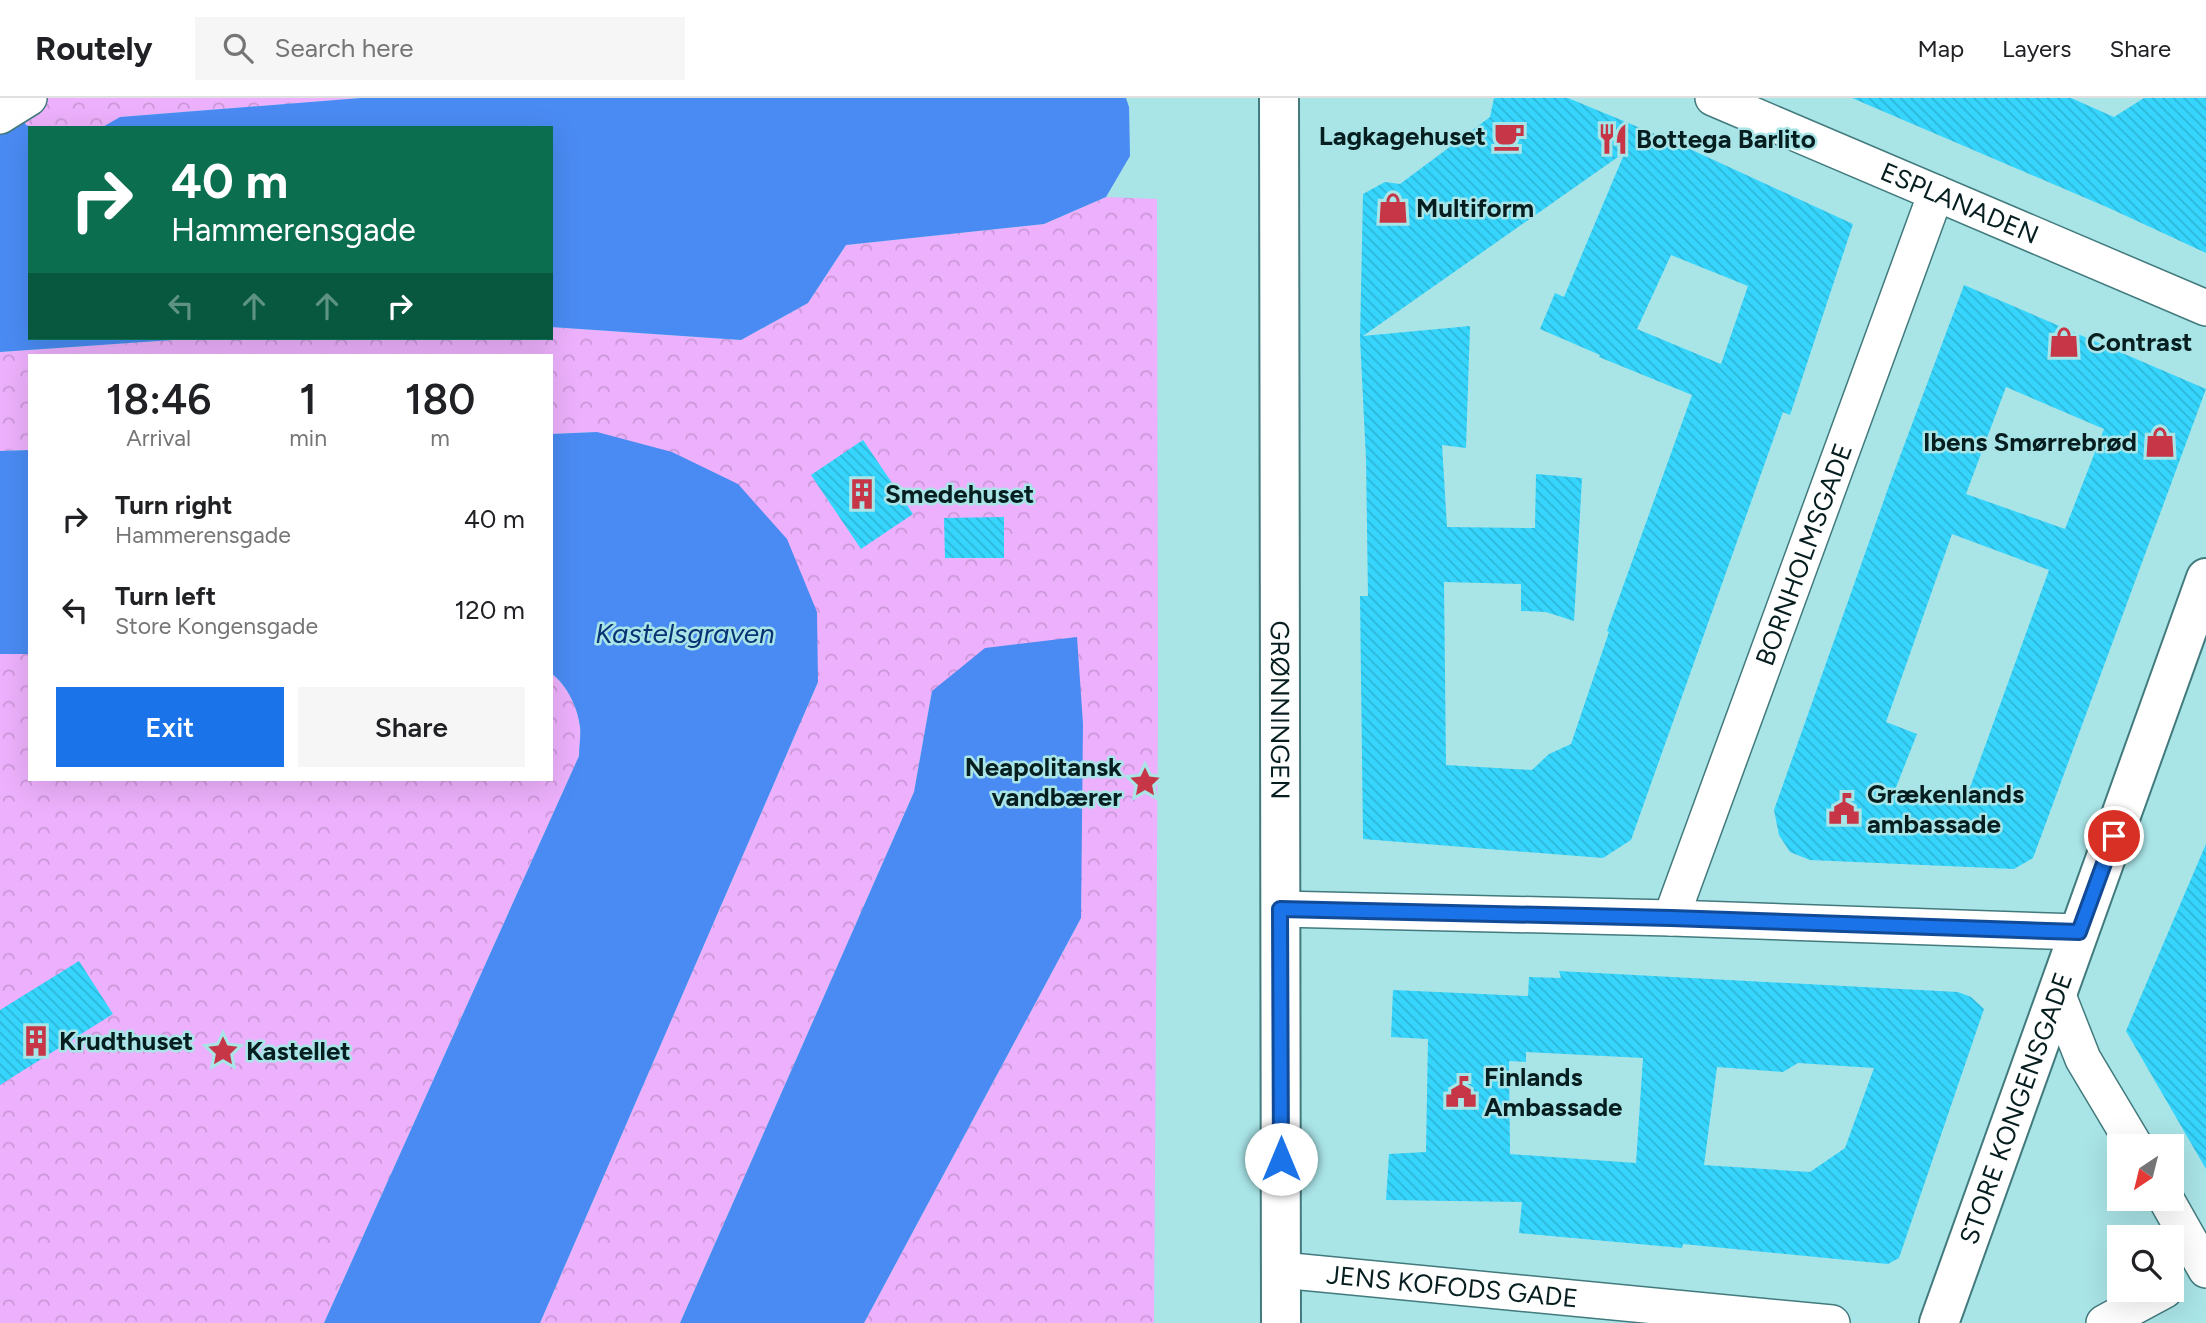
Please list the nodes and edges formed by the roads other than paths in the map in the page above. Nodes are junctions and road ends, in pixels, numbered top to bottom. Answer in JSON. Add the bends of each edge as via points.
{"nodes":[{"id":1,"x":29,"y":98,"type":"edge"},
{"id":2,"x":1279,"y":98,"type":"edge"},
{"id":3,"x":1713,"y":98,"type":"edge"},
{"id":4,"x":0,"y":116,"type":"edge"},
{"id":5,"x":1936,"y":192,"type":"junction"},
{"id":6,"x":2206,"y":308,"type":"edge"},
{"id":7,"x":2206,"y":578,"type":"edge"},
{"id":8,"x":1280,"y":909,"type":"junction"},
{"id":9,"x":1671,"y":918,"type":"junction"},
{"id":10,"x":2079,"y":932,"type":"junction"},
{"id":11,"x":2057,"y":993,"type":"junction"},
{"id":12,"x":2128,"y":1134,"type":"edge"},
{"id":13,"x":2173,"y":1211,"type":"edge"},
{"id":14,"x":2206,"y":1268,"type":"edge"},
{"id":15,"x":1281,"y":1270,"type":"junction"},
{"id":16,"x":2184,"y":1280,"type":"edge"},
{"id":17,"x":2143,"y":1302,"type":"edge"},
{"id":18,"x":1281,"y":1323,"type":"edge"},
{"id":19,"x":1832,"y":1323,"type":"edge"},
{"id":20,"x":1939,"y":1323,"type":"edge"},
{"id":21,"x":2104,"y":1323,"type":"edge"}],
"edges":[{"from":1,"to":4,"type":"street"},
{"from":2,"to":8,"type":"main road","name":"GRØNNINGEN"},
{"from":3,"to":5,"type":"street","name":"ESPLANADEN"},
{"from":5,"to":6,"type":"street","name":"ESPLANADEN"},
{"from":5,"to":9,"type":"street","name":"BORNHOLMSGADE"},
{"from":7,"to":10,"type":"main road","name":"STORE KONGENSGADE"},
{"from":8,"to":9,"type":"street"},
{"from":8,"to":15,"type":"main road","name":"GRØNNINGEN"},
{"from":9,"to":10,"type":"street"},
{"from":10,"to":11,"type":"main road","name":"STORE KONGENSGADE"},
{"from":11,"to":12,"type":"street","via":[[2083,1059]]},
{"from":11,"to":20,"type":"main road","name":"STORE KONGENSGADE"},
{"from":13,"to":14,"type":"street"},
{"from":14,"to":16,"type":"street"},
{"from":15,"to":18,"type":"main road","name":"GRØNNINGEN"},
{"from":15,"to":19,"type":"street","name":"JENS KOFODS GADE"},
{"from":17,"to":21,"type":"street"}]}
